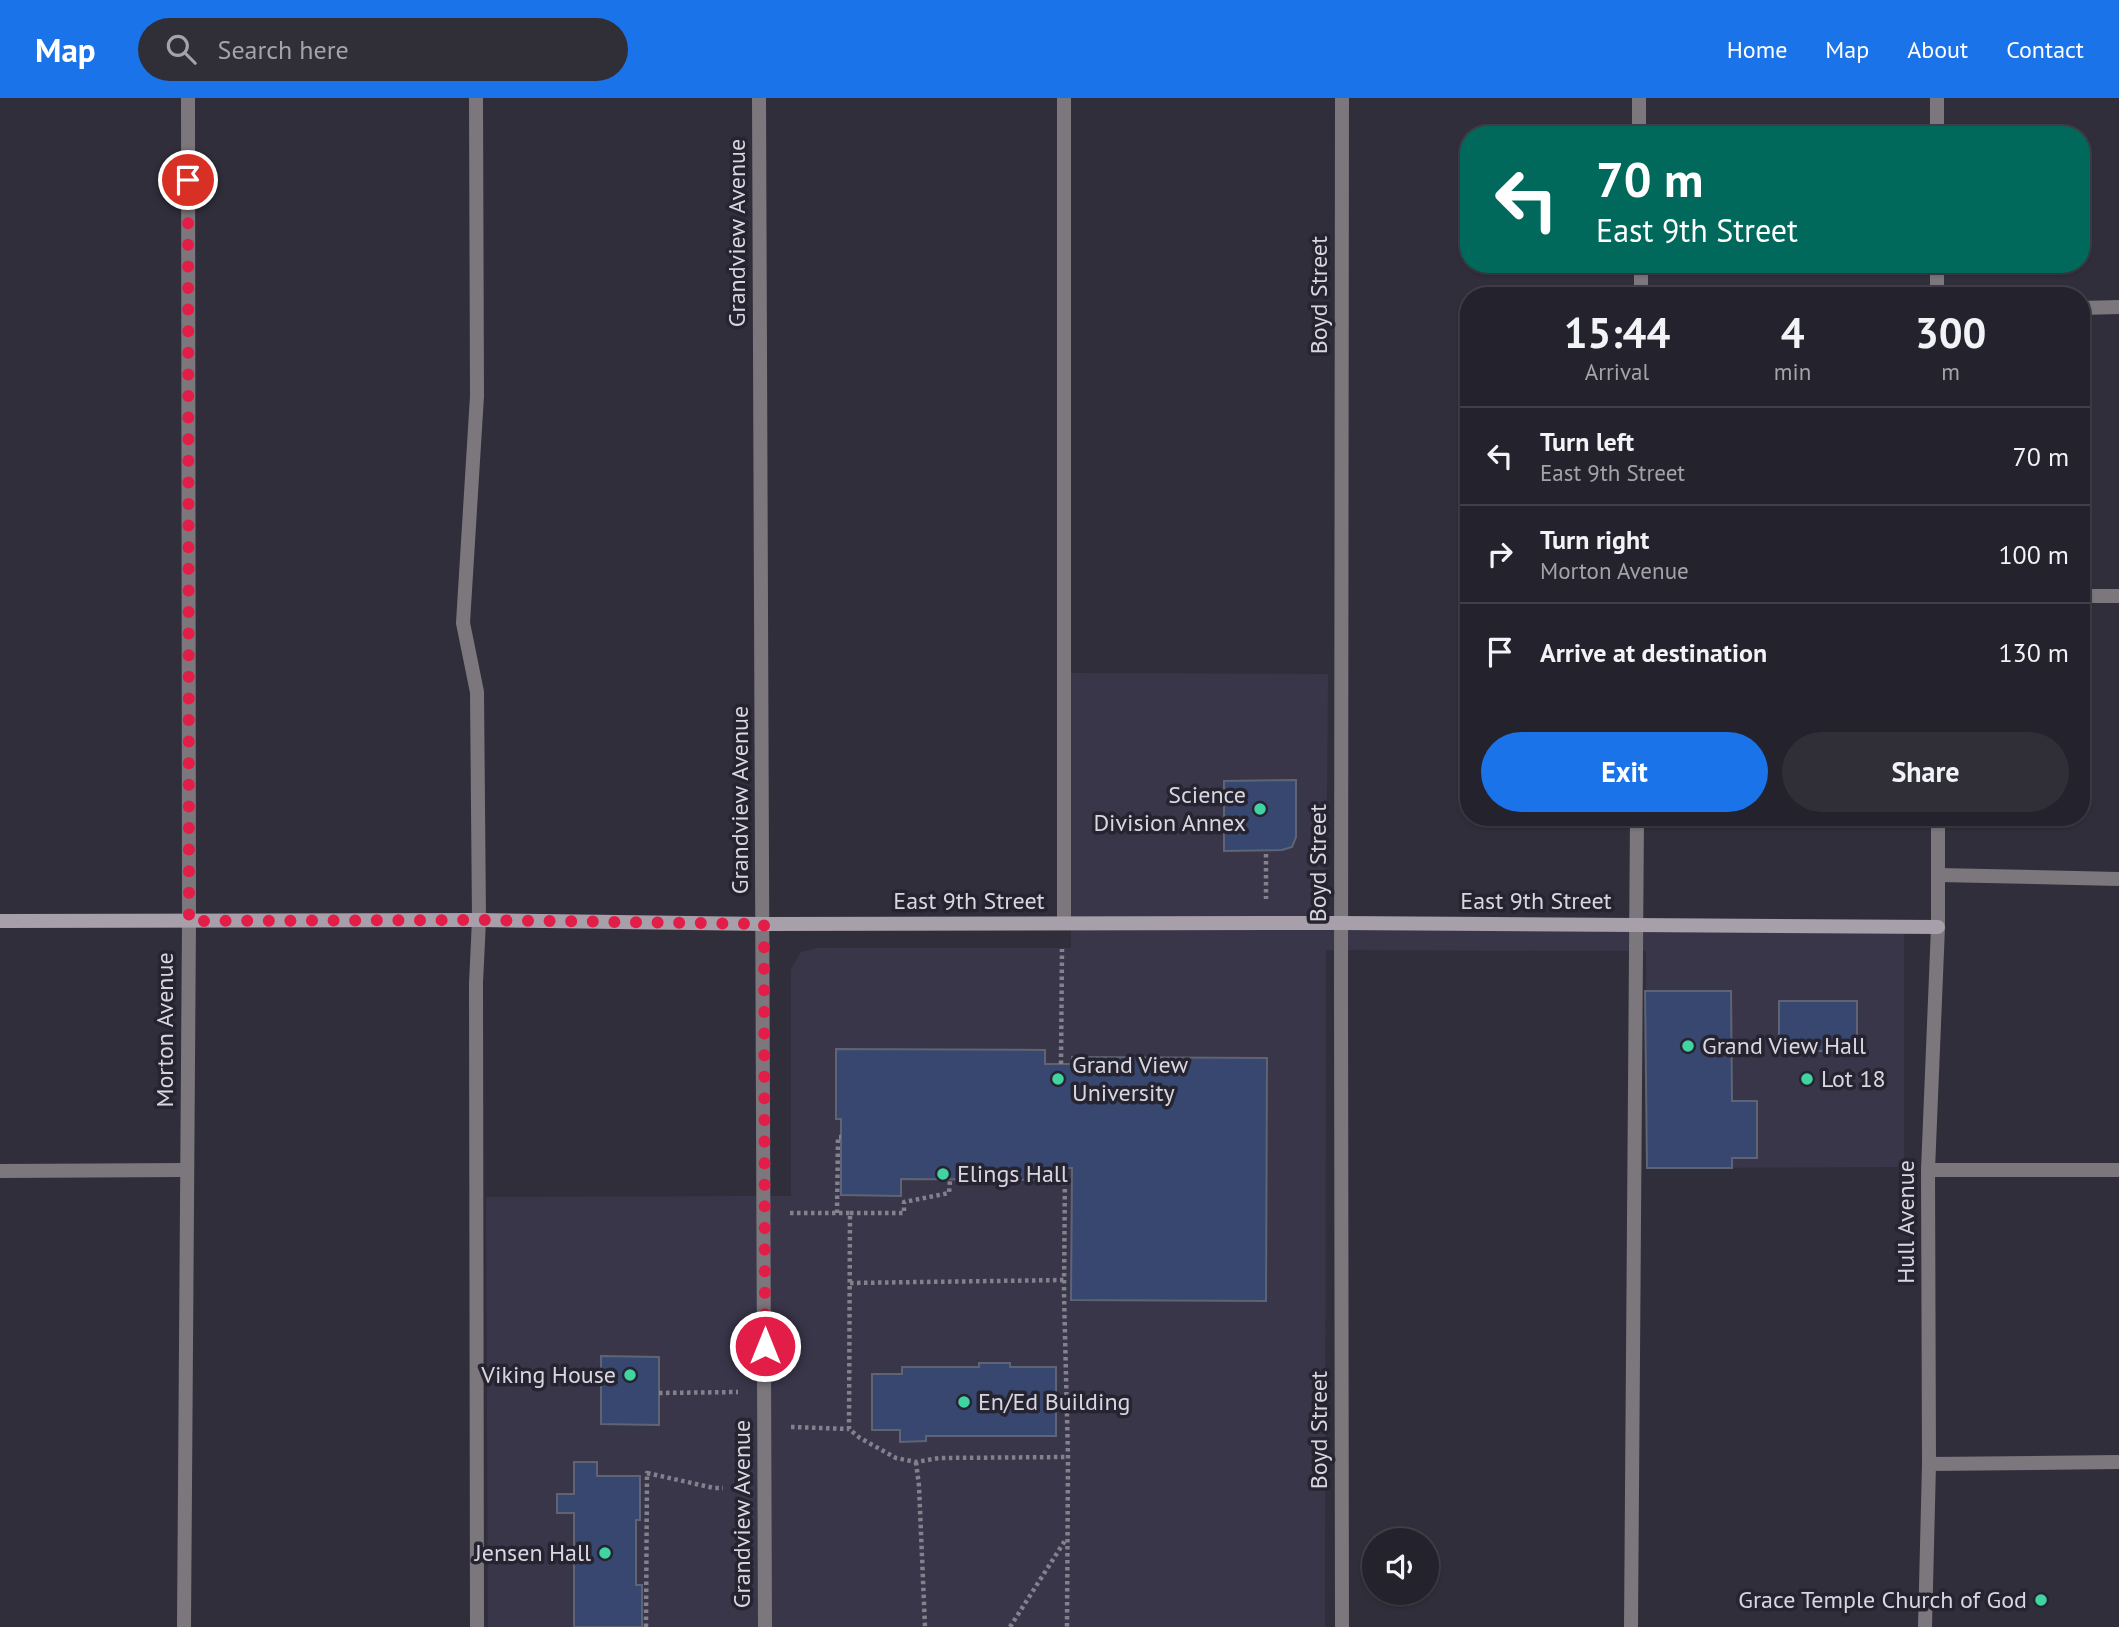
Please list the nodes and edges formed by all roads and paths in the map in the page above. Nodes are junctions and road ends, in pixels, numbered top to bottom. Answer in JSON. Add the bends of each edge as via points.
{"nodes":[{"id":1,"x":188,"y":98,"type":"edge"},
{"id":2,"x":476,"y":98,"type":"edge"},
{"id":3,"x":759,"y":98,"type":"edge"},
{"id":4,"x":1065,"y":98,"type":"edge"},
{"id":5,"x":1342,"y":98,"type":"edge"},
{"id":6,"x":1639,"y":98,"type":"edge"},
{"id":7,"x":1937,"y":98,"type":"edge"},
{"id":8,"x":1639,"y":126,"type":"edge"},
{"id":9,"x":1937,"y":126,"type":"edge"},
{"id":10,"x":2090,"y":307,"type":"edge"},
{"id":11,"x":2119,"y":307,"type":"edge"},
{"id":12,"x":2090,"y":596,"type":"edge"},
{"id":13,"x":2119,"y":596,"type":"edge"},
{"id":14,"x":1637,"y":826,"type":"edge"},
{"id":15,"x":1938,"y":826,"type":"edge"},
{"id":16,"x":1266,"y":854,"type":"dead end"},
{"id":17,"x":1938,"y":875,"type":"junction"},
{"id":18,"x":2119,"y":879,"type":"edge"},
{"id":19,"x":0,"y":920,"type":"edge"},
{"id":20,"x":479,"y":920,"type":"junction"},
{"id":21,"x":189,"y":921,"type":"junction"},
{"id":22,"x":1063,"y":923,"type":"junction"},
{"id":23,"x":1266,"y":923,"type":"junction"},
{"id":24,"x":1340,"y":923,"type":"junction"},
{"id":25,"x":764,"y":924,"type":"junction"},
{"id":26,"x":1635,"y":925,"type":"junction"},
{"id":27,"x":1938,"y":927,"type":"junction"},
{"id":28,"x":1061,"y":1064,"type":"dead end"},
{"id":29,"x":841,"y":1137,"type":"dead end"},
{"id":30,"x":1065,"y":1168,"type":"dead end"},
{"id":31,"x":187,"y":1170,"type":"junction"},
{"id":32,"x":1928,"y":1170,"type":"junction"},
{"id":33,"x":2119,"y":1170,"type":"edge"},
{"id":34,"x":0,"y":1171,"type":"edge"},
{"id":35,"x":950,"y":1180,"type":"dead end"},
{"id":36,"x":764,"y":1213,"type":"junction"},
{"id":37,"x":837,"y":1213,"type":"junction"},
{"id":38,"x":850,"y":1213,"type":"junction"},
{"id":39,"x":1064,"y":1280,"type":"junction"},
{"id":40,"x":850,"y":1283,"type":"junction"},
{"id":41,"x":765,"y":1392,"type":"junction"},
{"id":42,"x":659,"y":1393,"type":"dead end"},
{"id":43,"x":765,"y":1427,"type":"junction"},
{"id":44,"x":849,"y":1429,"type":"junction"},
{"id":45,"x":1068,"y":1457,"type":"junction"},
{"id":46,"x":916,"y":1462,"type":"junction"},
{"id":47,"x":2119,"y":1462,"type":"edge"},
{"id":48,"x":1929,"y":1464,"type":"junction"},
{"id":49,"x":723,"y":1488,"type":"dead end"},
{"id":50,"x":1068,"y":1537,"type":"junction"},
{"id":51,"x":184,"y":1627,"type":"edge"},
{"id":52,"x":477,"y":1627,"type":"edge"},
{"id":53,"x":646,"y":1627,"type":"edge"},
{"id":54,"x":765,"y":1627,"type":"edge"},
{"id":55,"x":925,"y":1627,"type":"edge"},
{"id":56,"x":1010,"y":1627,"type":"edge"},
{"id":57,"x":1067,"y":1627,"type":"edge"},
{"id":58,"x":1342,"y":1627,"type":"edge"},
{"id":59,"x":1631,"y":1627,"type":"edge"},
{"id":60,"x":1925,"y":1627,"type":"edge"}],
"edges":[{"from":1,"to":21,"type":"street","name":"Morton Avenue"},
{"from":2,"to":20,"type":"street","via":[[477,396],[463,623],[477,692]]},
{"from":3,"to":25,"type":"street","name":"Grandview Avenue"},
{"from":4,"to":22,"type":"street"},
{"from":5,"to":24,"type":"street","name":"Boyd Street"},
{"from":6,"to":8,"type":"street"},
{"from":7,"to":9,"type":"street"},
{"from":10,"to":11,"type":"street"},
{"from":12,"to":13,"type":"street"},
{"from":14,"to":26,"type":"street"},
{"from":15,"to":17,"type":"street","name":"Hull Avenue"},
{"from":16,"to":23,"type":"path"},
{"from":17,"to":18,"type":"street"},
{"from":17,"to":27,"type":"street","name":"Hull Avenue"},
{"from":19,"to":21,"type":"street","name":"East 9th Street"},
{"from":20,"to":21,"type":"street","name":"East 9th Street"},
{"from":20,"to":25,"type":"street","name":"East 9th Street"},
{"from":20,"to":52,"type":"street"},
{"from":21,"to":31,"type":"street","name":"Morton Avenue"},
{"from":22,"to":23,"type":"street","name":"East 9th Street"},
{"from":22,"to":25,"type":"street","name":"East 9th Street"},
{"from":22,"to":28,"type":"path"},
{"from":23,"to":24,"type":"street","name":"East 9th Street"},
{"from":24,"to":26,"type":"street","name":"East 9th Street"},
{"from":24,"to":58,"type":"street","name":"Boyd Street"},
{"from":25,"to":36,"type":"street","name":"Grandview Avenue"},
{"from":26,"to":27,"type":"street","name":"East 9th Street"},
{"from":26,"to":59,"type":"street"},
{"from":27,"to":32,"type":"street","name":"Hull Avenue"},
{"from":29,"to":37,"type":"path"},
{"from":30,"to":39,"type":"path"},
{"from":31,"to":34,"type":"street"},
{"from":31,"to":51,"type":"street","name":"Morton Avenue"},
{"from":32,"to":33,"type":"street"},
{"from":32,"to":48,"type":"street","name":"Hull Avenue"},
{"from":35,"to":38,"type":"path","via":[[950,1193],[904,1202],[904,1213]]},
{"from":36,"to":37,"type":"path"},
{"from":36,"to":41,"type":"street","name":"Grandview Avenue"},
{"from":37,"to":38,"type":"path"},
{"from":38,"to":40,"type":"path"},
{"from":39,"to":40,"type":"path"},
{"from":39,"to":45,"type":"path"},
{"from":40,"to":44,"type":"path"},
{"from":41,"to":42,"type":"path"},
{"from":41,"to":43,"type":"street","name":"Grandview Avenue"},
{"from":43,"to":44,"type":"path"},
{"from":43,"to":54,"type":"street","name":"Grandview Avenue"},
{"from":44,"to":46,"type":"path","via":[[896,1458]]},
{"from":45,"to":46,"type":"path"},
{"from":45,"to":50,"type":"path"},
{"from":46,"to":55,"type":"path"},
{"from":47,"to":48,"type":"street"},
{"from":48,"to":60,"type":"street","name":"Hull Avenue"},
{"from":49,"to":53,"type":"path","via":[[647,1473]]},
{"from":50,"to":56,"type":"path"},
{"from":50,"to":57,"type":"path"}]}
